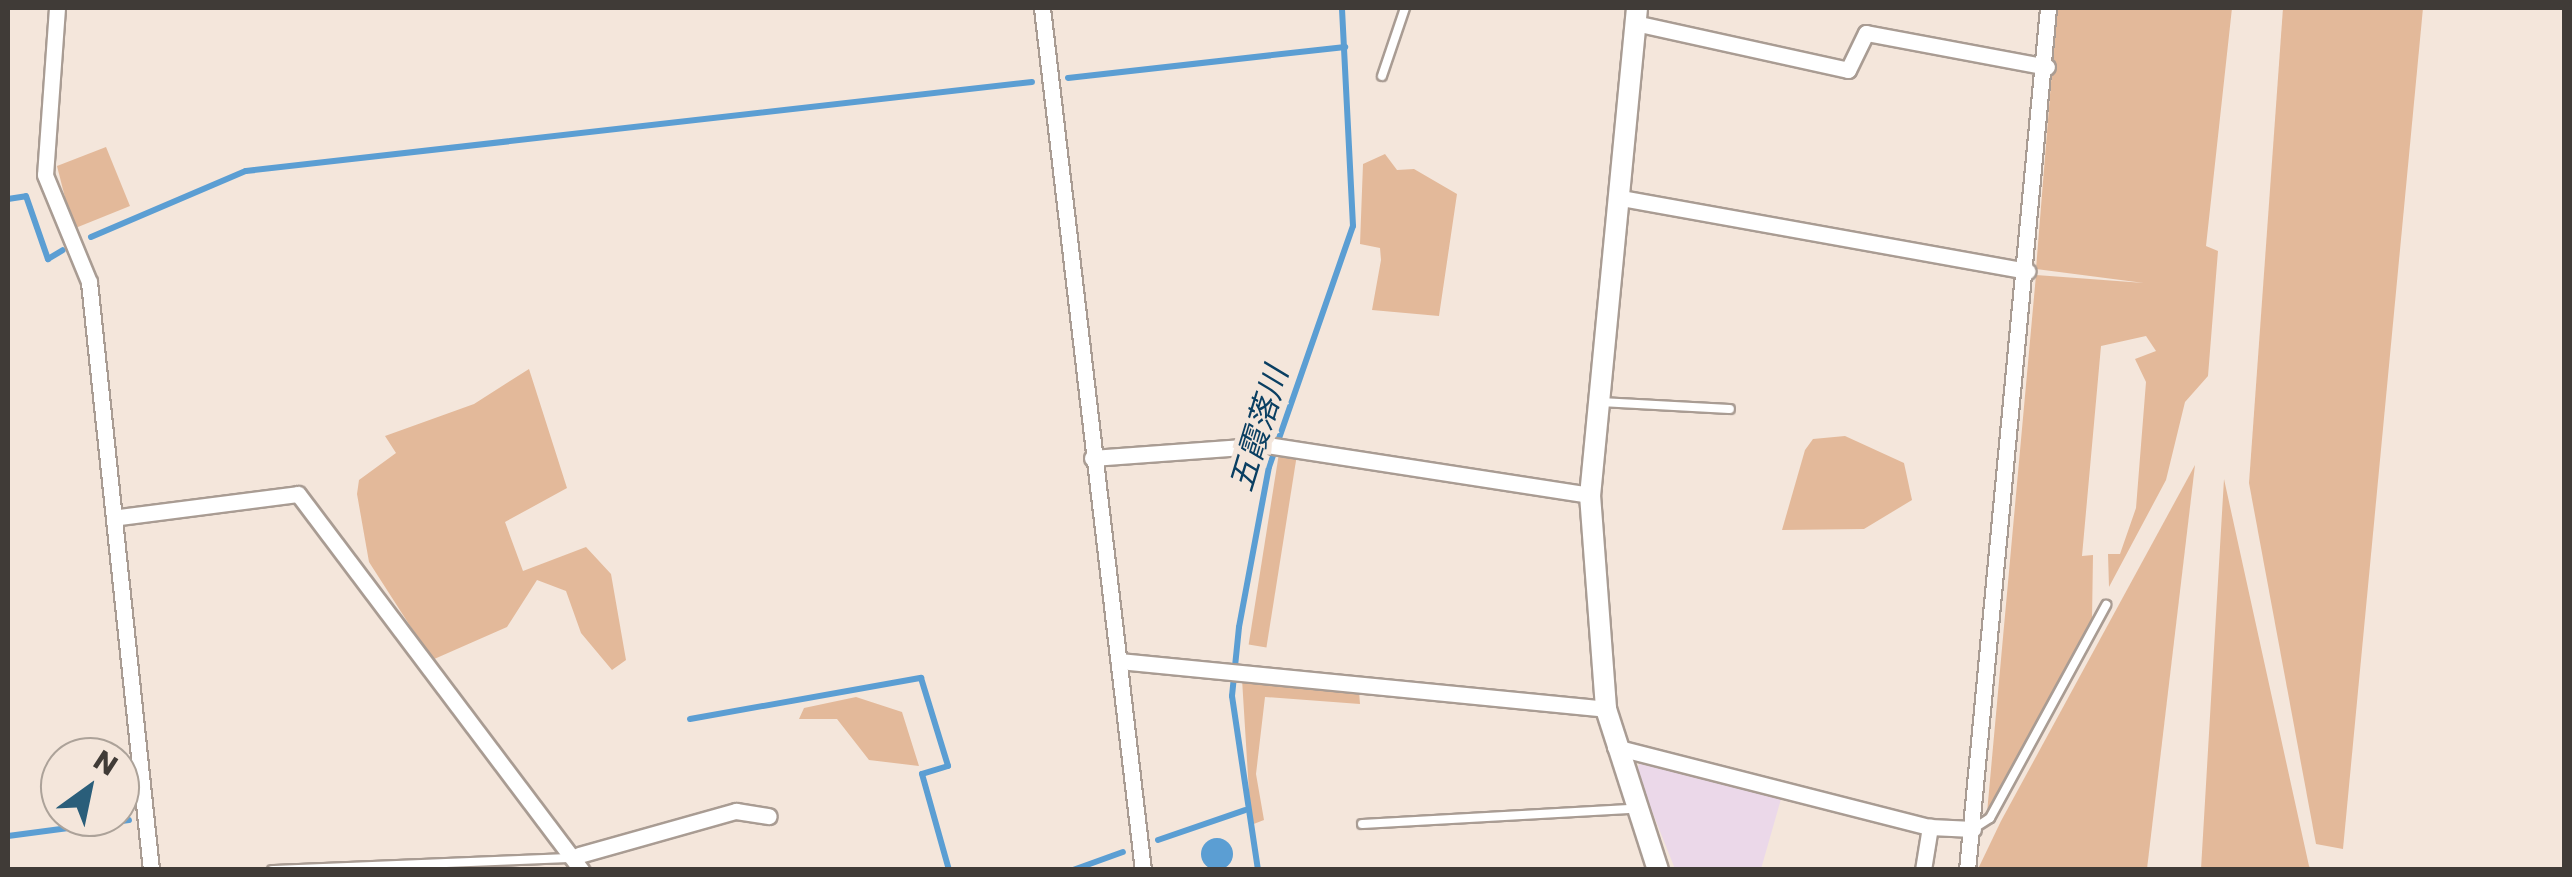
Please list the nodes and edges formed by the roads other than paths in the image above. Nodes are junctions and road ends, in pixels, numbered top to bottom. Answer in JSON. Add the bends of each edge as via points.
{"nodes":[{"id":1,"x":57,"y":8,"type":"edge"},
{"id":2,"x":1042,"y":8,"type":"edge"},
{"id":3,"x":1405,"y":8,"type":"edge"},
{"id":4,"x":2048,"y":8,"type":"edge"},
{"id":5,"x":1636,"y":15,"type":"edge"},
{"id":6,"x":2046,"y":66,"type":"junction"},
{"id":7,"x":1382,"y":76,"type":"dead end"},
{"id":8,"x":1621,"y":198,"type":"junction"},
{"id":9,"x":2028,"y":271,"type":"junction"},
{"id":10,"x":1600,"y":402,"type":"junction"},
{"id":11,"x":1730,"y":410,"type":"dead end"},
{"id":12,"x":1092,"y":458,"type":"junction"},
{"id":13,"x":1590,"y":495,"type":"junction"},
{"id":14,"x":120,"y":517,"type":"junction"},
{"id":15,"x":2106,"y":605,"type":"dead end"},
{"id":16,"x":1119,"y":662,"type":"junction"},
{"id":17,"x":1606,"y":709,"type":"junction"},
{"id":18,"x":1615,"y":747,"type":"junction"},
{"id":19,"x":1634,"y":809,"type":"junction"},
{"id":20,"x":769,"y":816,"type":"dead end"},
{"id":21,"x":1362,"y":824,"type":"dead end"},
{"id":22,"x":1930,"y":827,"type":"junction"},
{"id":23,"x":1973,"y":829,"type":"junction"},
{"id":24,"x":580,"y":862,"type":"edge"},
{"id":25,"x":151,"y":870,"type":"edge"},
{"id":26,"x":272,"y":870,"type":"edge"},
{"id":27,"x":1143,"y":870,"type":"edge"},
{"id":28,"x":1658,"y":870,"type":"edge"},
{"id":29,"x":1923,"y":870,"type":"edge"},
{"id":30,"x":1967,"y":870,"type":"edge"}],
"edges":[{"from":1,"to":14,"type":"street","via":[[45,175],[90,282]]},
{"from":2,"to":12,"type":"street"},
{"from":3,"to":7,"type":"lane"},
{"from":4,"to":6,"type":"street"},
{"from":5,"to":6,"type":"street","via":[[1848,70],[1866,33]]},
{"from":5,"to":8,"type":"street"},
{"from":6,"to":9,"type":"street"},
{"from":8,"to":9,"type":"street"},
{"from":8,"to":10,"type":"street"},
{"from":9,"to":23,"type":"street"},
{"from":10,"to":11,"type":"lane"},
{"from":10,"to":13,"type":"street"},
{"from":12,"to":13,"type":"street","via":[[1275,446]]},
{"from":12,"to":16,"type":"street"},
{"from":13,"to":17,"type":"street"},
{"from":14,"to":24,"type":"street","via":[[298,494],[424,670]]},
{"from":14,"to":25,"type":"street"},
{"from":15,"to":23,"type":"lane","via":[[1990,818]]},
{"from":16,"to":17,"type":"street"},
{"from":16,"to":27,"type":"street"},
{"from":17,"to":18,"type":"street"},
{"from":18,"to":19,"type":"street"},
{"from":18,"to":22,"type":"street"},
{"from":19,"to":21,"type":"lane"},
{"from":19,"to":28,"type":"street"},
{"from":20,"to":24,"type":"street","via":[[718,814]]},
{"from":22,"to":23,"type":"street"},
{"from":22,"to":29,"type":"street"},
{"from":23,"to":30,"type":"street"},
{"from":24,"to":26,"type":"lane"}]}
